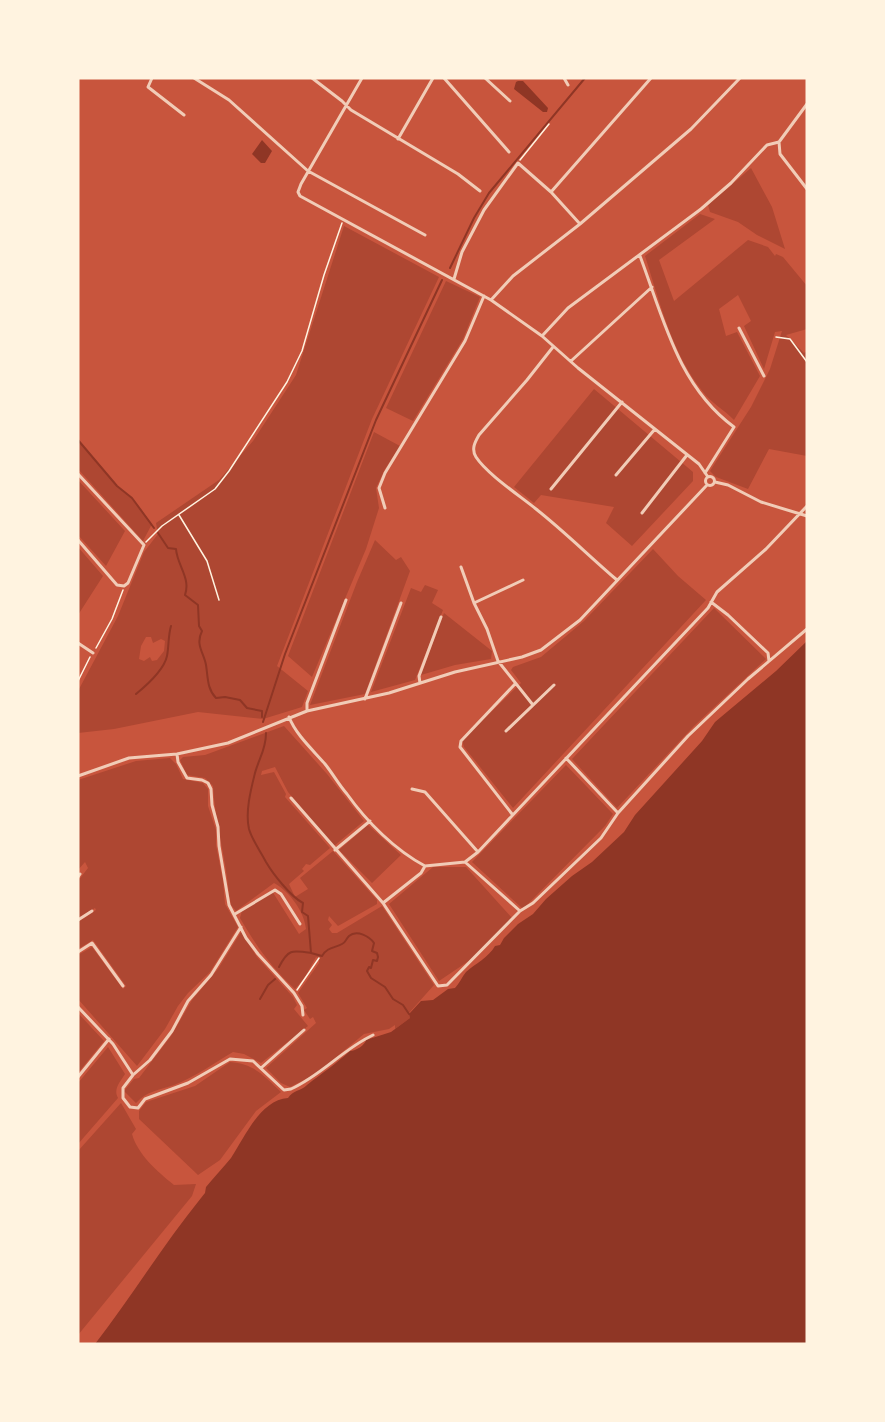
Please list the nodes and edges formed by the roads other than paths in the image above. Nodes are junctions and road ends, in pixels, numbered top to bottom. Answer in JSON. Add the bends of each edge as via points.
{"nodes":[{"id":1,"x":152,"y":78,"type":"edge"},
{"id":2,"x":194,"y":78,"type":"edge"},
{"id":3,"x":312,"y":78,"type":"edge"},
{"id":4,"x":362,"y":78,"type":"edge"},
{"id":5,"x":433,"y":78,"type":"edge"},
{"id":6,"x":444,"y":78,"type":"edge"},
{"id":7,"x":485,"y":78,"type":"edge"},
{"id":8,"x":564,"y":78,"type":"edge"},
{"id":9,"x":651,"y":78,"type":"edge"},
{"id":10,"x":740,"y":78,"type":"edge"},
{"id":11,"x":568,"y":85,"type":"dead end"},
{"id":12,"x":510,"y":101,"type":"dead end"},
{"id":13,"x":807,"y":104,"type":"edge"},
{"id":14,"x":346,"y":105,"type":"junction"},
{"id":15,"x":184,"y":115,"type":"dead end"},
{"id":16,"x":398,"y":139,"type":"junction"},
{"id":17,"x":778,"y":142,"type":"junction"},
{"id":18,"x":509,"y":152,"type":"dead end"},
{"id":19,"x":308,"y":171,"type":"junction"},
{"id":20,"x":807,"y":189,"type":"edge"},
{"id":21,"x":480,"y":191,"type":"dead end"},
{"id":22,"x":551,"y":192,"type":"junction"},
{"id":23,"x":580,"y":224,"type":"junction"},
{"id":24,"x":425,"y":235,"type":"dead end"},
{"id":25,"x":640,"y":256,"type":"junction"},
{"id":26,"x":454,"y":279,"type":"junction"},
{"id":27,"x":652,"y":287,"type":"junction"},
{"id":28,"x":484,"y":296,"type":"junction"},
{"id":29,"x":491,"y":300,"type":"junction"},
{"id":30,"x":740,"y":328,"type":"dead end"},
{"id":31,"x":542,"y":336,"type":"junction"},
{"id":32,"x":553,"y":347,"type":"junction"},
{"id":33,"x":571,"y":362,"type":"junction"},
{"id":34,"x":764,"y":376,"type":"dead end"},
{"id":35,"x":622,"y":402,"type":"junction"},
{"id":36,"x":655,"y":429,"type":"junction"},
{"id":37,"x":687,"y":454,"type":"junction"},
{"id":38,"x":705,"y":473,"type":"junction"},
{"id":39,"x":78,"y":474,"type":"edge"},
{"id":40,"x":616,"y":475,"type":"dead end"},
{"id":41,"x":708,"y":477,"type":"junction"},
{"id":42,"x":715,"y":482,"type":"junction"},
{"id":43,"x":707,"y":485,"type":"junction"},
{"id":44,"x":551,"y":489,"type":"dead end"},
{"id":45,"x":807,"y":506,"type":"edge"},
{"id":46,"x":385,"y":508,"type":"dead end"},
{"id":47,"x":642,"y":513,"type":"dead end"},
{"id":48,"x":800,"y":515,"type":"junction"},
{"id":49,"x":807,"y":516,"type":"edge"},
{"id":50,"x":78,"y":540,"type":"edge"},
{"id":51,"x":461,"y":567,"type":"dead end"},
{"id":52,"x":523,"y":580,"type":"dead end"},
{"id":53,"x":617,"y":580,"type":"junction"},
{"id":54,"x":346,"y":600,"type":"dead end"},
{"id":55,"x":711,"y":602,"type":"junction"},
{"id":56,"x":401,"y":603,"type":"dead end"},
{"id":57,"x":474,"y":603,"type":"junction"},
{"id":58,"x":441,"y":617,"type":"dead end"},
{"id":59,"x":807,"y":629,"type":"edge"},
{"id":60,"x":78,"y":642,"type":"edge"},
{"id":61,"x":93,"y":653,"type":"road end"},
{"id":62,"x":498,"y":661,"type":"junction"},
{"id":63,"x":769,"y":661,"type":"junction"},
{"id":64,"x":420,"y":683,"type":"junction"},
{"id":65,"x":515,"y":684,"type":"junction"},
{"id":66,"x":554,"y":685,"type":"dead end"},
{"id":67,"x":365,"y":699,"type":"junction"},
{"id":68,"x":533,"y":705,"type":"junction"},
{"id":69,"x":306,"y":711,"type":"junction"},
{"id":70,"x":289,"y":717,"type":"junction"},
{"id":71,"x":506,"y":731,"type":"dead end"},
{"id":72,"x":177,"y":754,"type":"junction"},
{"id":73,"x":566,"y":758,"type":"junction"},
{"id":74,"x":78,"y":776,"type":"edge"},
{"id":75,"x":412,"y":789,"type":"dead end"},
{"id":76,"x":291,"y":798,"type":"dead end"},
{"id":77,"x":618,"y":813,"type":"junction"},
{"id":78,"x":512,"y":814,"type":"junction"},
{"id":79,"x":370,"y":821,"type":"junction"},
{"id":80,"x":335,"y":850,"type":"junction"},
{"id":81,"x":478,"y":852,"type":"junction"},
{"id":82,"x":465,"y":862,"type":"junction"},
{"id":83,"x":424,"y":866,"type":"junction"},
{"id":84,"x":383,"y":903,"type":"junction"},
{"id":85,"x":92,"y":911,"type":"dead end"},
{"id":86,"x":520,"y":911,"type":"junction"},
{"id":87,"x":235,"y":914,"type":"junction"},
{"id":88,"x":78,"y":920,"type":"edge"},
{"id":89,"x":300,"y":924,"type":"dead end"},
{"id":90,"x":241,"y":927,"type":"junction"},
{"id":91,"x":78,"y":952,"type":"edge"},
{"id":92,"x":123,"y":986,"type":"dead end"},
{"id":93,"x":78,"y":1008,"type":"edge"},
{"id":94,"x":303,"y":1015,"type":"dead end"},
{"id":95,"x":304,"y":1030,"type":"dead end"},
{"id":96,"x":372,"y":1035,"type":"dead end"},
{"id":97,"x":109,"y":1040,"type":"junction"},
{"id":98,"x":261,"y":1068,"type":"junction"},
{"id":99,"x":133,"y":1075,"type":"junction"},
{"id":100,"x":78,"y":1077,"type":"edge"}],
"edges":[{"from":1,"to":15,"type":"street","via":[[148,87]]},
{"from":2,"to":19,"type":"street","via":[[229,100]]},
{"from":3,"to":14,"type":"street"},
{"from":4,"to":14,"type":"street"},
{"from":5,"to":16,"type":"street"},
{"from":6,"to":18,"type":"street"},
{"from":7,"to":12,"type":"street"},
{"from":8,"to":11,"type":"street"},
{"from":9,"to":22,"type":"street"},
{"from":10,"to":23,"type":"street","via":[[692,129]]},
{"from":13,"to":17,"type":"street"},
{"from":14,"to":16,"type":"street"},
{"from":14,"to":19,"type":"street"},
{"from":16,"to":21,"type":"street"},
{"from":17,"to":20,"type":"street","via":[[780,154]]},
{"from":17,"to":25,"type":"street","via":[[767,145],[701,209]]},
{"from":19,"to":24,"type":"street"},
{"from":19,"to":26,"type":"street","via":[[298,192],[300,196]]},
{"from":22,"to":23,"type":"street"},
{"from":22,"to":26,"type":"street","via":[[518,163],[484,210],[462,252]]},
{"from":23,"to":29,"type":"street","via":[[513,276]]},
{"from":25,"to":27,"type":"street"},
{"from":25,"to":31,"type":"street","via":[[568,308]]},
{"from":26,"to":28,"type":"street"},
{"from":27,"to":33,"type":"street"},
{"from":27,"to":38,"type":"street","via":[[671,345],[687,376],[702,397],[734,427]]},
{"from":28,"to":29,"type":"street"},
{"from":28,"to":46,"type":"street","via":[[465,341],[386,473],[379,488]]},
{"from":29,"to":31,"type":"street"},
{"from":30,"to":34,"type":"street"},
{"from":31,"to":32,"type":"street"},
{"from":32,"to":33,"type":"street"},
{"from":32,"to":53,"type":"street","via":[[479,435],[473,451],[510,489]]},
{"from":33,"to":35,"type":"street"},
{"from":35,"to":36,"type":"street"},
{"from":35,"to":44,"type":"street"},
{"from":36,"to":37,"type":"street"},
{"from":36,"to":40,"type":"street"},
{"from":37,"to":38,"type":"street"},
{"from":37,"to":47,"type":"street"},
{"from":38,"to":41,"type":"street"},
{"from":39,"to":50,"type":"street","via":[[144,545],[124,586],[117,585]]},
{"from":41,"to":42,"type":"street"},
{"from":41,"to":43,"type":"street"},
{"from":42,"to":43,"type":"street"},
{"from":42,"to":48,"type":"street"},
{"from":43,"to":53,"type":"street"},
{"from":45,"to":48,"type":"street"},
{"from":48,"to":49,"type":"street"},
{"from":48,"to":55,"type":"street"},
{"from":51,"to":57,"type":"street"},
{"from":52,"to":57,"type":"street"},
{"from":53,"to":62,"type":"street","via":[[580,620],[550,644],[531,654]]},
{"from":54,"to":69,"type":"street"},
{"from":55,"to":63,"type":"street","via":[[768,652]]},
{"from":55,"to":73,"type":"street"},
{"from":56,"to":67,"type":"street"},
{"from":57,"to":62,"type":"street"},
{"from":58,"to":64,"type":"street","via":[[419,676]]},
{"from":59,"to":63,"type":"street"},
{"from":60,"to":61,"type":"street"},
{"from":62,"to":64,"type":"street"},
{"from":62,"to":65,"type":"street"},
{"from":63,"to":77,"type":"street","via":[[688,736]]},
{"from":64,"to":67,"type":"street"},
{"from":65,"to":68,"type":"street"},
{"from":65,"to":78,"type":"street","via":[[461,741],[460,747]]},
{"from":66,"to":68,"type":"street"},
{"from":67,"to":69,"type":"street"},
{"from":68,"to":71,"type":"street"},
{"from":69,"to":70,"type":"street"},
{"from":70,"to":72,"type":"street","via":[[228,743]]},
{"from":70,"to":79,"type":"street"},
{"from":72,"to":74,"type":"street","via":[[129,758]]},
{"from":72,"to":87,"type":"street","via":[[187,778],[202,780],[211,789],[226,895]]},
{"from":73,"to":77,"type":"street"},
{"from":73,"to":78,"type":"street"},
{"from":75,"to":81,"type":"street","via":[[425,792]]},
{"from":76,"to":80,"type":"street"},
{"from":77,"to":86,"type":"street","via":[[601,838]]},
{"from":78,"to":81,"type":"street"},
{"from":79,"to":80,"type":"street"},
{"from":79,"to":83,"type":"street","via":[[398,849]]},
{"from":80,"to":84,"type":"street"},
{"from":81,"to":82,"type":"street"},
{"from":82,"to":83,"type":"street"},
{"from":82,"to":86,"type":"street"},
{"from":83,"to":84,"type":"street"},
{"from":84,"to":86,"type":"street","via":[[438,986],[447,985]]},
{"from":85,"to":88,"type":"street"},
{"from":87,"to":89,"type":"street","via":[[275,890]]},
{"from":87,"to":90,"type":"street"},
{"from":90,"to":94,"type":"street","via":[[258,954],[294,993]]},
{"from":90,"to":99,"type":"street","via":[[211,975],[188,1001],[172,1031]]},
{"from":91,"to":92,"type":"street","via":[[92,943]]},
{"from":93,"to":97,"type":"street"},
{"from":95,"to":98,"type":"street"},
{"from":96,"to":98,"type":"street","via":[[291,1089],[284,1090]]},
{"from":97,"to":99,"type":"street"},
{"from":97,"to":100,"type":"street"},
{"from":98,"to":99,"type":"street","via":[[253,1061],[230,1059],[188,1083],[145,1099],[135,1108],[126,1103],[122,1093]]}]}
